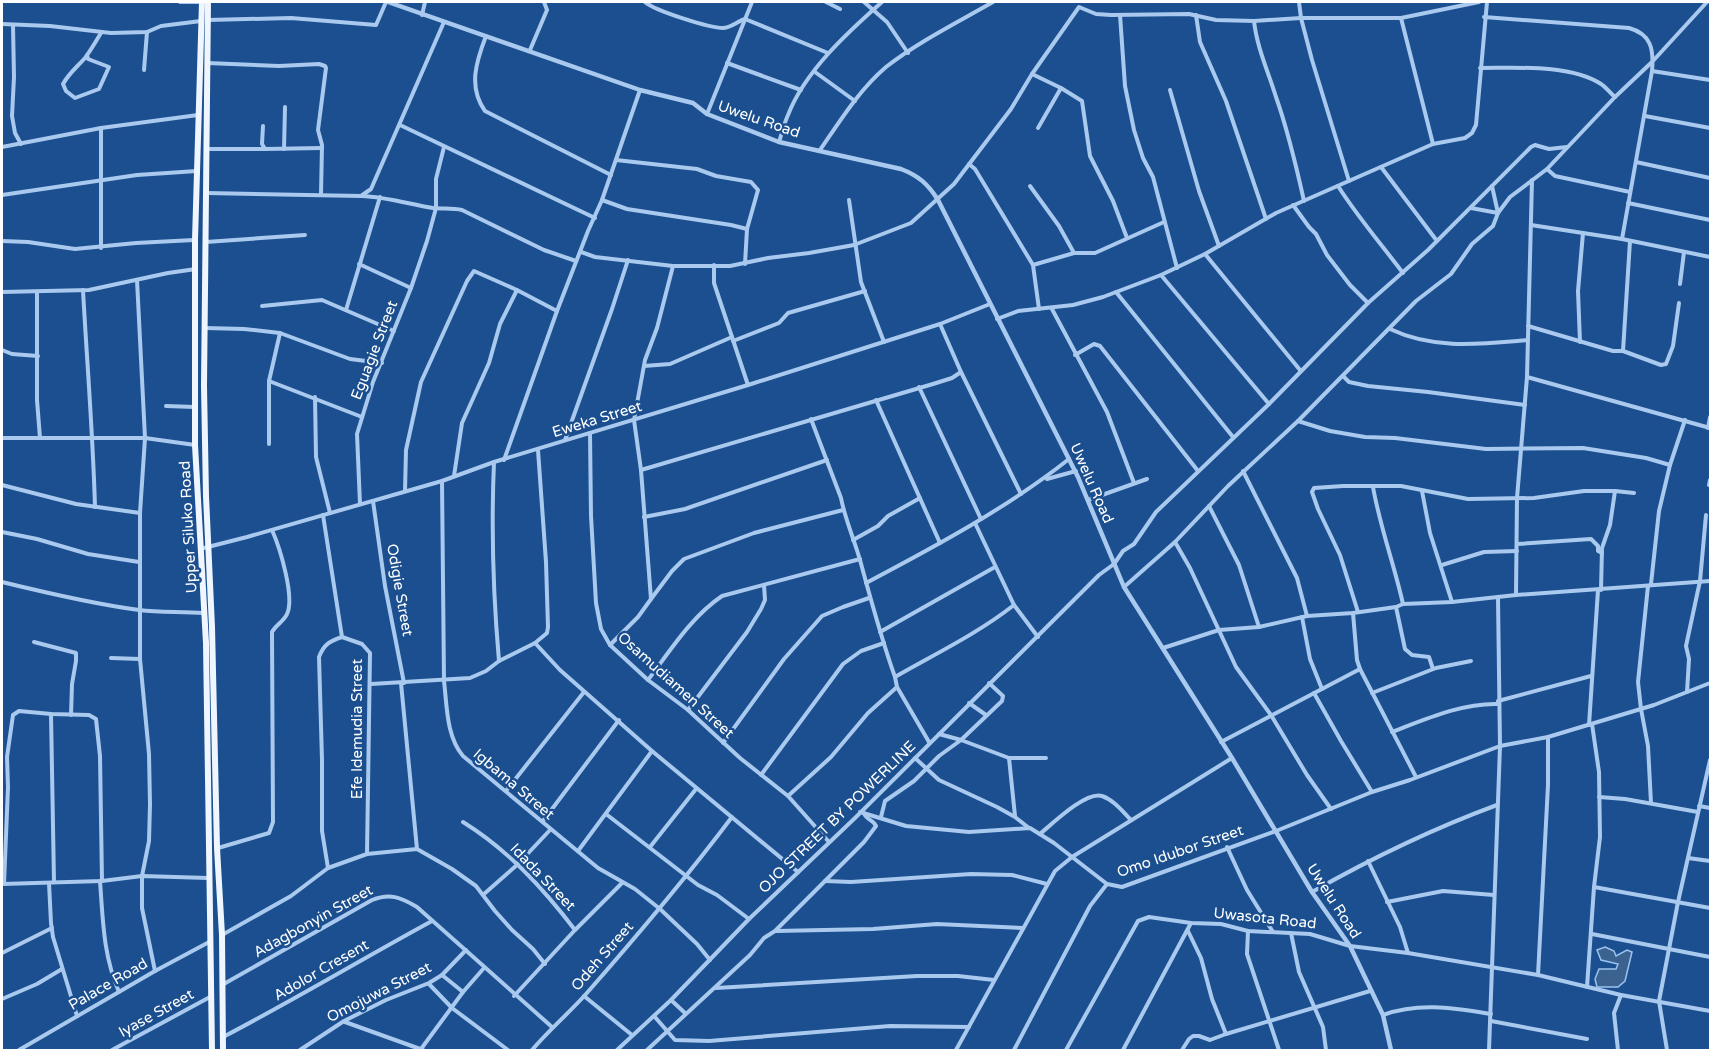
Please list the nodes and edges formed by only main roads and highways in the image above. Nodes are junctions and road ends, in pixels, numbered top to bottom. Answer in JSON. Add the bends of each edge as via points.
{"nodes":[{"id":1,"x":204,"y":2,"type":"edge"},
{"id":2,"x":205,"y":20,"type":"junction"},
{"id":3,"x":211,"y":1050,"type":"edge"},
{"id":4,"x":223,"y":1050,"type":"edge"}],
"edges":[{"from":1,"to":2,"type":"main road","name":"Upper Siluko Road"},
{"from":2,"to":3,"type":"main road","name":"Upper Siluko Road","via":[[195,240],[195,445],[205,614]]},
{"from":2,"to":4,"type":"main road","name":"Upper Siluko Road","via":[[204,397]]}]}
